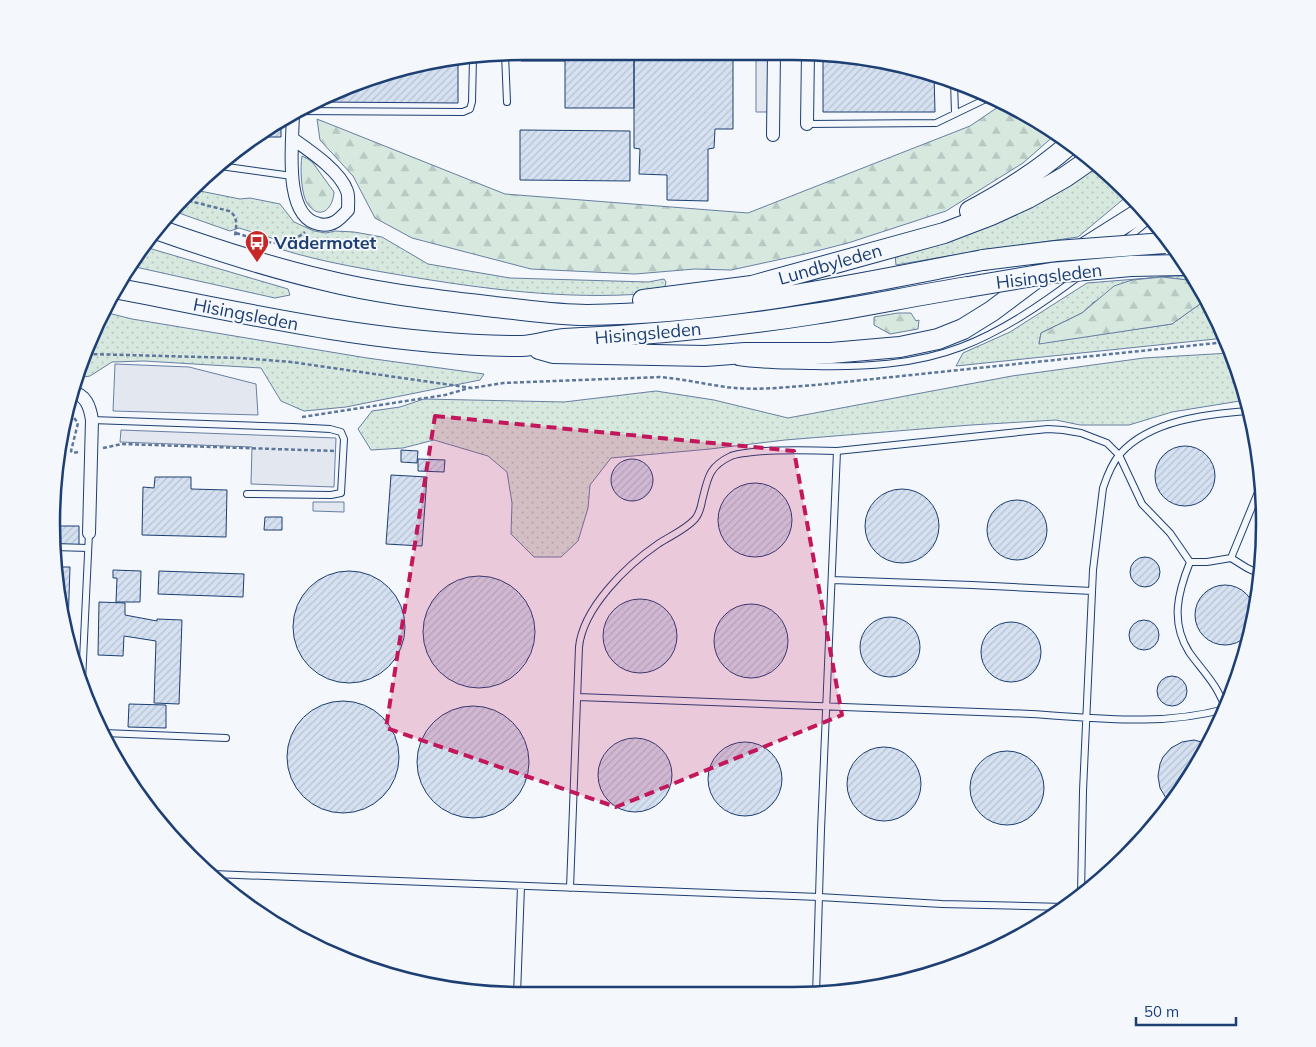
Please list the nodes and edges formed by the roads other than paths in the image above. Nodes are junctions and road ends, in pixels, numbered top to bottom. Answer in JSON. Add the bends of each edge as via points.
{"nodes":[{"id":1,"x":774,"y":60,"type":"edge"},
{"id":2,"x":505,"y":61,"type":"edge"},
{"id":3,"x":808,"y":61,"type":"edge"},
{"id":4,"x":474,"y":63,"type":"edge"},
{"id":5,"x":954,"y":90,"type":"edge"},
{"id":6,"x":982,"y":101,"type":"edge"},
{"id":7,"x":507,"y":102,"type":"dead end"},
{"id":8,"x":312,"y":111,"type":"edge"},
{"id":9,"x":955,"y":114,"type":"junction"},
{"id":10,"x":293,"y":121,"type":"edge"},
{"id":11,"x":807,"y":124,"type":"joint"},
{"id":12,"x":773,"y":135,"type":"dead end"},
{"id":13,"x":293,"y":139,"type":"junction"},
{"id":14,"x":1064,"y":148,"type":"edge"},
{"id":15,"x":1085,"y":164,"type":"edge"},
{"id":16,"x":228,"y":167,"type":"edge"},
{"id":17,"x":292,"y":176,"type":"junction"},
{"id":18,"x":1139,"y":221,"type":"edge"},
{"id":19,"x":164,"y":232,"type":"edge"},
{"id":20,"x":1162,"y":243,"type":"edge"},
{"id":21,"x":902,"y":244,"type":"junction"},
{"id":22,"x":1111,"y":253,"type":"dead end"},
{"id":23,"x":1097,"y":264,"type":"dead end"},
{"id":24,"x":1177,"y":265,"type":"edge"},
{"id":25,"x":123,"y":290,"type":"edge"},
{"id":26,"x":552,"y":313,"type":"junction"},
{"id":27,"x":524,"y":346,"type":"junction"},
{"id":28,"x":705,"y":356,"type":"junction"},
{"id":29,"x":79,"y":395,"type":"edge"},
{"id":30,"x":1242,"y":412,"type":"edge"},
{"id":31,"x":92,"y":420,"type":"junction"},
{"id":32,"x":837,"y":450,"type":"junction"},
{"id":33,"x":1119,"y":455,"type":"junction"},
{"id":34,"x":247,"y":494,"type":"dead end"},
{"id":35,"x":1255,"y":500,"type":"edge"},
{"id":36,"x":89,"y":533,"type":"joint"},
{"id":37,"x":61,"y":547,"type":"edge"},
{"id":38,"x":88,"y":548,"type":"junction"},
{"id":39,"x":1230,"y":558,"type":"junction"},
{"id":40,"x":1190,"y":562,"type":"junction"},
{"id":41,"x":1253,"y":570,"type":"edge"},
{"id":42,"x":832,"y":580,"type":"junction"},
{"id":43,"x":1092,"y":591,"type":"junction"},
{"id":44,"x":83,"y":665,"type":"edge"},
{"id":45,"x":578,"y":697,"type":"junction"},
{"id":46,"x":1222,"y":700,"type":"edge"},
{"id":47,"x":827,"y":708,"type":"junction"},
{"id":48,"x":1217,"y":709,"type":"edge"},
{"id":49,"x":1087,"y":719,"type":"junction"},
{"id":50,"x":110,"y":733,"type":"edge"},
{"id":51,"x":226,"y":738,"type":"dead end"},
{"id":52,"x":221,"y":874,"type":"edge"},
{"id":53,"x":520,"y":886,"type":"junction"},
{"id":54,"x":1081,"y":886,"type":"edge"},
{"id":55,"x":570,"y":888,"type":"junction"},
{"id":56,"x":819,"y":897,"type":"junction"},
{"id":57,"x":1053,"y":907,"type":"edge"},
{"id":58,"x":816,"y":986,"type":"edge"},
{"id":59,"x":517,"y":987,"type":"edge"}],
"edges":[{"from":1,"to":12,"type":"street"},
{"from":2,"to":7,"type":"lane"},
{"from":3,"to":11,"type":"street"},
{"from":4,"to":8,"type":"lane","via":[[472,102],[470,109],[462,112]]},
{"from":5,"to":9,"type":"lane"},
{"from":6,"to":9,"type":"lane"},
{"from":9,"to":11,"type":"lane","via":[[936,123]]},
{"from":10,"to":13,"type":"street"},
{"from":13,"to":17,"type":"street"},
{"from":13,"to":17,"type":"street","via":[[339,177],[348,192],[348,210],[337,222],[312,223],[296,203]]},
{"from":14,"to":21,"type":"highway","via":[[1001,195]]},
{"from":15,"to":21,"type":"highway","name":"Lundbyleden","via":[[1004,209],[944,233]]},
{"from":16,"to":17,"type":"lane"},
{"from":18,"to":22,"type":"lane"},
{"from":18,"to":28,"type":"highway","via":[[1032,281],[963,329],[938,339],[900,348]]},
{"from":19,"to":26,"type":"highway","name":"Hisingsleden","via":[[257,263],[324,281]]},
{"from":20,"to":26,"type":"highway","name":"Hisingsleden","bridge":true,"via":[[983,260],[802,294],[692,310],[592,315]]},
{"from":21,"to":26,"type":"highway","name":"Lundbyleden","via":[[752,286]]},
{"from":23,"to":28,"type":"lane","via":[[1030,312],[962,347],[918,359],[835,366],[754,364]]},
{"from":24,"to":27,"type":"highway","name":"Hisingsleden","bridge":true,"via":[[1051,273],[816,314],[633,336],[553,340]]},
{"from":25,"to":27,"type":"highway","name":"Hisingsleden","via":[[260,318],[384,338]]},
{"from":27,"to":28,"type":"highway","via":[[552,353]]},
{"from":29,"to":31,"type":"street","via":[[90,407]]},
{"from":30,"to":33,"type":"lane","via":[[1205,415],[1158,429],[1131,443]]},
{"from":31,"to":34,"type":"lane","via":[[293,427],[341,432],[344,440],[341,493]]},
{"from":31,"to":36,"type":"street"},
{"from":32,"to":33,"type":"lane","via":[[1063,430],[1107,442]]},
{"from":32,"to":42,"type":"lane"},
{"from":32,"to":45,"type":"lane","via":[[775,450],[734,455],[717,464],[711,472],[697,517],[634,563],[589,615],[580,633]]},
{"from":33,"to":40,"type":"lane","via":[[1142,504],[1170,533]]},
{"from":33,"to":43,"type":"lane","via":[[1103,488]]},
{"from":35,"to":39,"type":"lane"},
{"from":36,"to":38,"type":"lane"},
{"from":37,"to":38,"type":"lane"},
{"from":38,"to":44,"type":"lane"},
{"from":39,"to":40,"type":"lane"},
{"from":39,"to":41,"type":"lane"},
{"from":40,"to":46,"type":"lane","via":[[1180,587],[1179,630],[1188,650]]},
{"from":42,"to":43,"type":"lane"},
{"from":42,"to":47,"type":"lane"},
{"from":43,"to":49,"type":"lane"},
{"from":45,"to":47,"type":"lane"},
{"from":45,"to":55,"type":"lane"},
{"from":47,"to":49,"type":"lane","via":[[1008,713]]},
{"from":47,"to":56,"type":"lane"},
{"from":48,"to":49,"type":"lane","via":[[1161,720]]},
{"from":49,"to":54,"type":"lane"},
{"from":50,"to":51,"type":"lane"},
{"from":52,"to":53,"type":"lane"},
{"from":53,"to":55,"type":"lane"},
{"from":53,"to":59,"type":"lane"},
{"from":55,"to":56,"type":"lane"},
{"from":56,"to":57,"type":"lane"},
{"from":56,"to":58,"type":"lane"}]}
